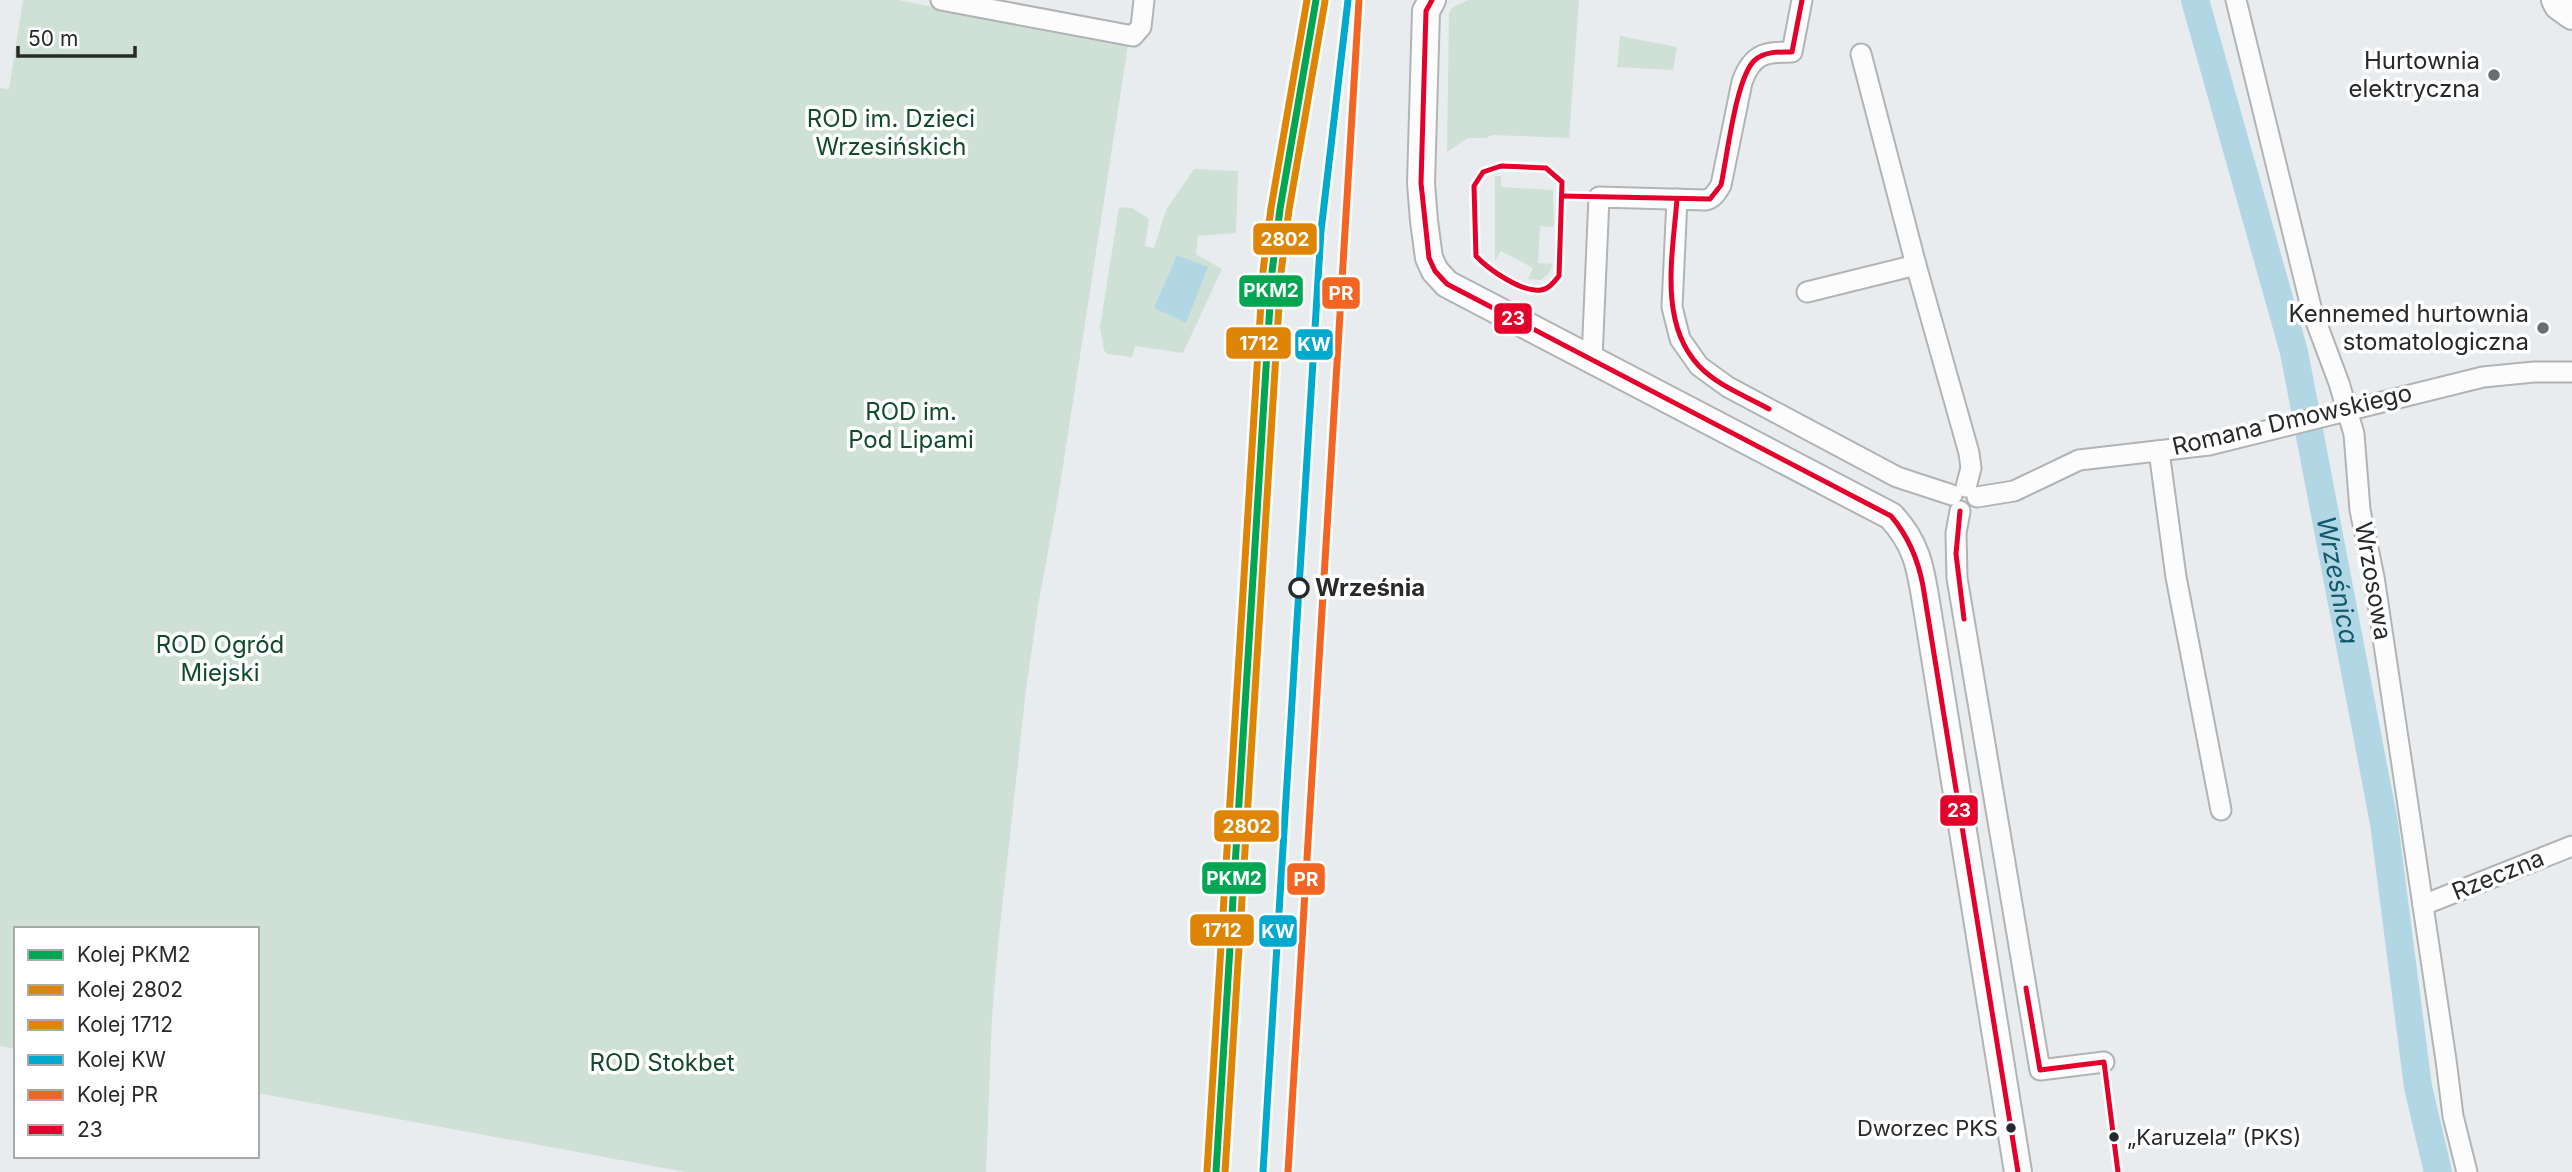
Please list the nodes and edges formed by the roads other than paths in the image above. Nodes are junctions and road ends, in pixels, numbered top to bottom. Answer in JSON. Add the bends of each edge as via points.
{"nodes":[{"id":1,"x":941,"y":0,"type":"edge"},
{"id":2,"x":1144,"y":0,"type":"edge"},
{"id":3,"x":1802,"y":0,"type":"edge"},
{"id":4,"x":2236,"y":0,"type":"edge"},
{"id":5,"x":2555,"y":0,"type":"edge"},
{"id":6,"x":1428,"y":4,"type":"edge"},
{"id":7,"x":2572,"y":16,"type":"edge"},
{"id":8,"x":1861,"y":54,"type":"dead end"},
{"id":9,"x":1676,"y":199,"type":"junction"},
{"id":10,"x":1916,"y":265,"type":"junction"},
{"id":11,"x":1807,"y":292,"type":"dead end"},
{"id":12,"x":1592,"y":359,"type":"junction"},
{"id":13,"x":2572,"y":372,"type":"edge"},
{"id":14,"x":2339,"y":411,"type":"junction"},
{"id":15,"x":2160,"y":451,"type":"junction"},
{"id":16,"x":1964,"y":498,"type":"junction"},
{"id":17,"x":2221,"y":810,"type":"dead end"},
{"id":18,"x":2572,"y":846,"type":"edge"},
{"id":19,"x":2423,"y":905,"type":"junction"},
{"id":20,"x":2104,"y":1062,"type":"dead end"},
{"id":21,"x":2018,"y":1172,"type":"edge"},
{"id":22,"x":2467,"y":1172,"type":"edge"}],
"edges":[{"from":1,"to":2,"type":"street","via":[[1133,36],[1141,27]]},
{"from":3,"to":9,"type":"street","via":[[1792,52],[1772,52],[1747,68],[1717,193],[1705,200]]},
{"from":4,"to":14,"type":"street","name":"Wrzosowa"},
{"from":5,"to":7,"type":"street"},
{"from":6,"to":12,"type":"street","via":[[1421,183],[1435,271],[1447,284]]},
{"from":8,"to":10,"type":"street"},
{"from":9,"to":12,"type":"street","via":[[1599,197]]},
{"from":9,"to":16,"type":"street","via":[[1672,307],[1680,339],[1699,366],[1728,387],[1897,477]]},
{"from":10,"to":11,"type":"street"},
{"from":10,"to":16,"type":"street","via":[[1969,453],[1971,468]]},
{"from":12,"to":21,"type":"street","via":[[1891,516],[1911,541],[1926,603]]},
{"from":13,"to":14,"type":"street","name":"Romana Dmowskiego","via":[[2483,377]]},
{"from":14,"to":15,"type":"street","name":"Romana Dmowskiego","via":[[2209,445]]},
{"from":14,"to":19,"type":"street","name":"Wrzosowa","via":[[2354,434],[2360,510]]},
{"from":15,"to":16,"type":"street","name":"Romana Dmowskiego","via":[[2079,460],[2014,491]]},
{"from":15,"to":17,"type":"street","via":[[2176,577]]},
{"from":16,"to":20,"type":"street","via":[[1956,533],[1957,578],[2040,1070]]},
{"from":18,"to":19,"type":"street","name":"Rzeczna"},
{"from":19,"to":22,"type":"street","name":"Wrzosowa","via":[[2453,1116]]}]}
